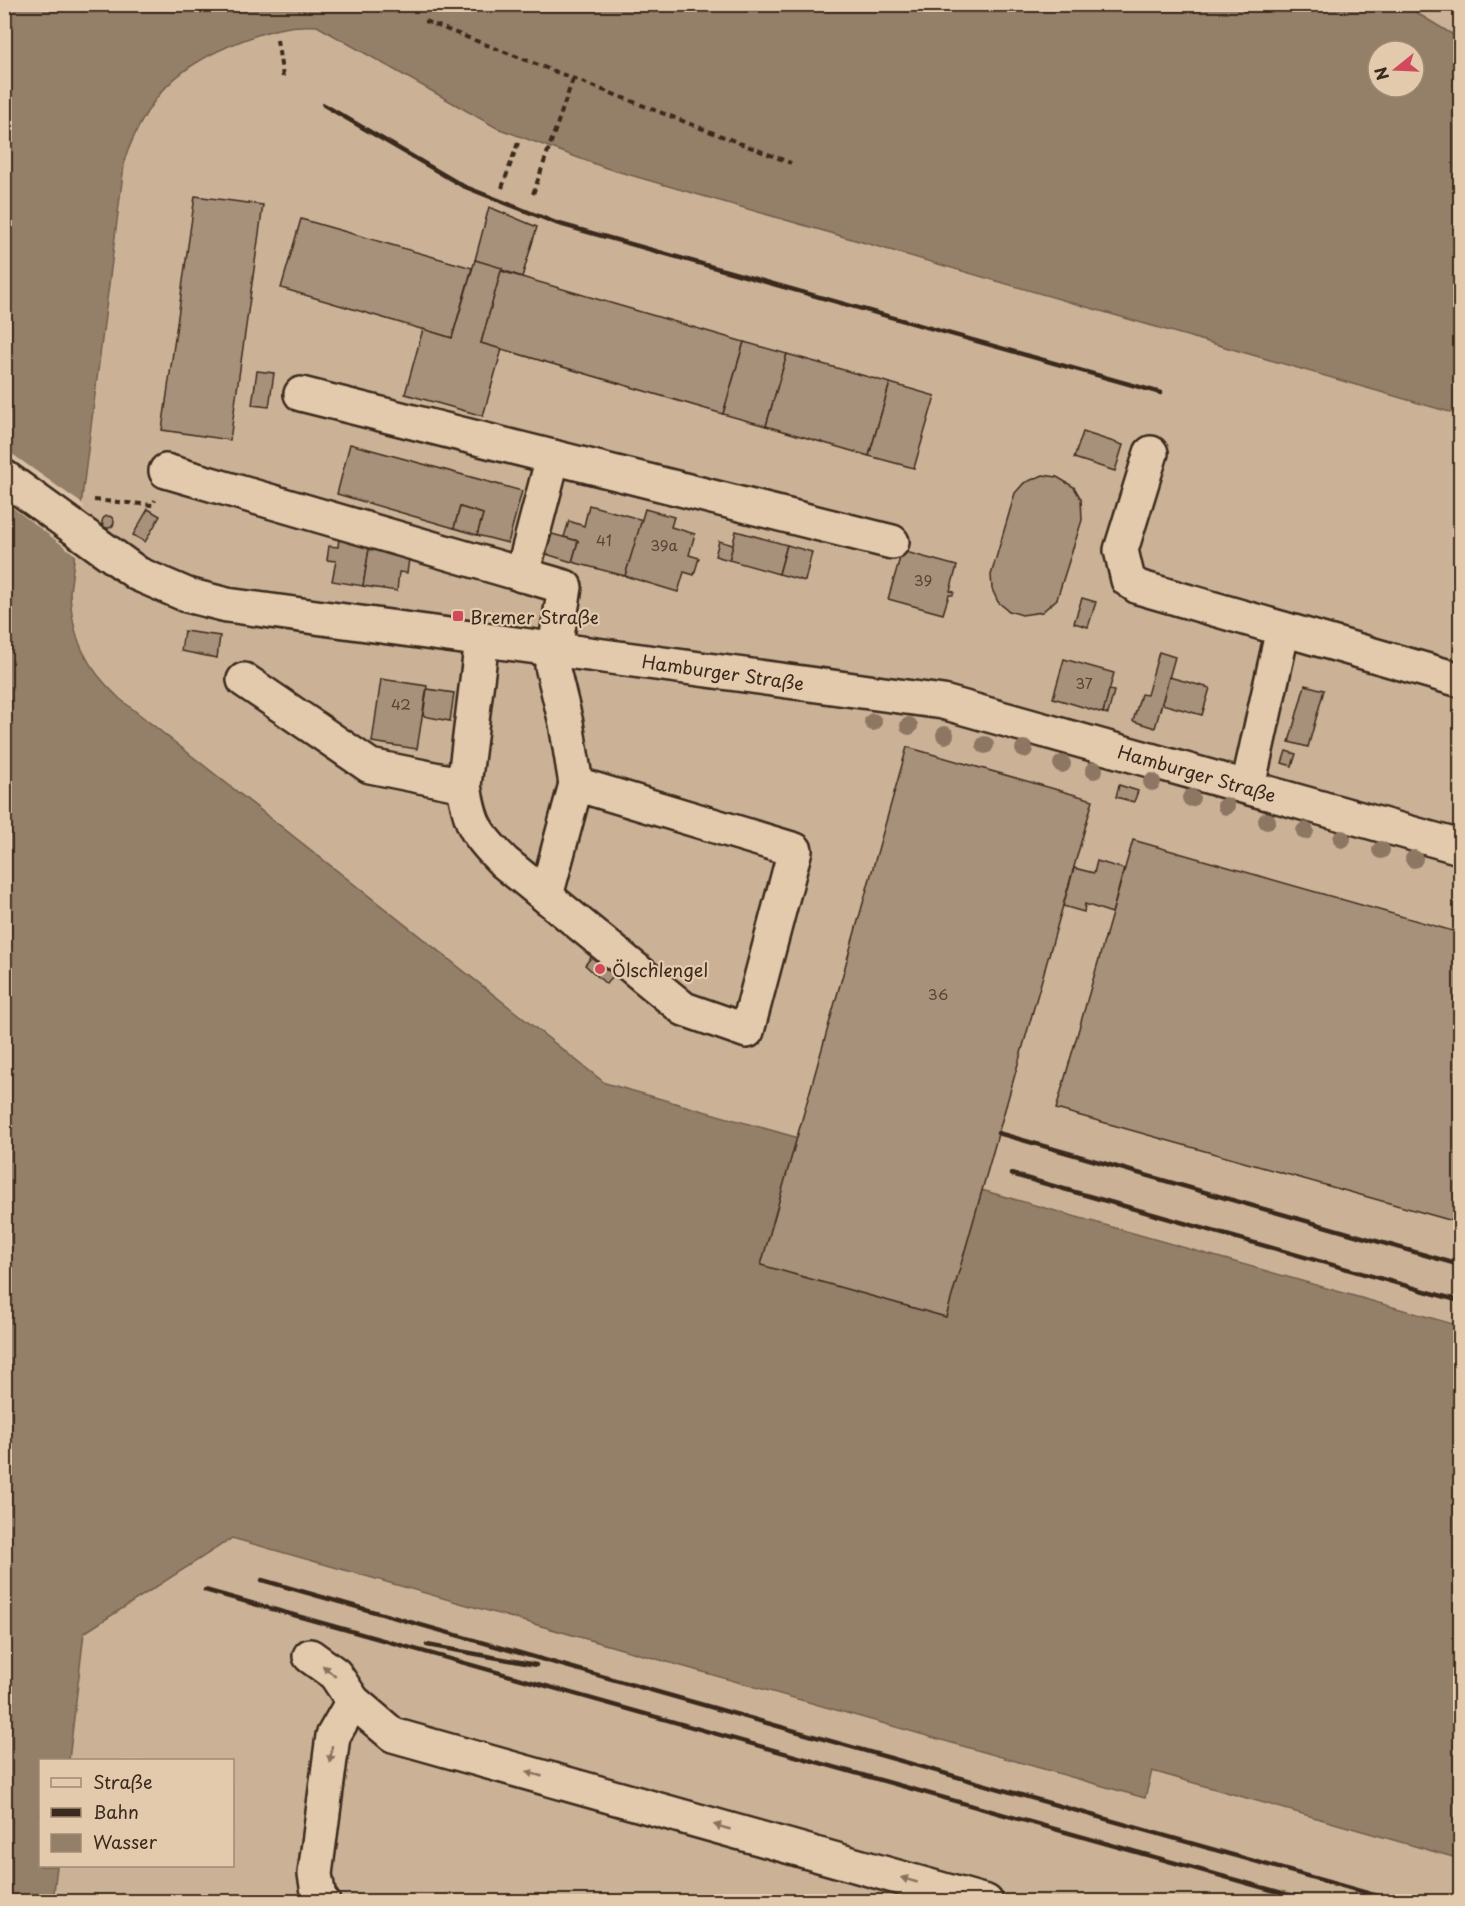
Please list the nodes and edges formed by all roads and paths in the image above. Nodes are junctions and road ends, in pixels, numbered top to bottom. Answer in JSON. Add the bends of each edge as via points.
{"nodes":[{"id":1,"x":425,"y":21,"type":"dead end"},
{"id":2,"x":277,"y":40,"type":"dead end"},
{"id":3,"x":283,"y":77,"type":"dead end"},
{"id":4,"x":573,"y":79,"type":"junction"},
{"id":5,"x":519,"y":140,"type":"dead end"},
{"id":6,"x":791,"y":163,"type":"dead end"},
{"id":7,"x":502,"y":188,"type":"dead end"},
{"id":8,"x":533,"y":194,"type":"dead end"},
{"id":9,"x":301,"y":394,"type":"dead end"},
{"id":10,"x":1151,"y":453,"type":"dead end"},
{"id":11,"x":553,"y":457,"type":"junction"},
{"id":12,"x":166,"y":471,"type":"dead end"},
{"id":13,"x":4,"y":477,"type":"edge"},
{"id":14,"x":88,"y":499,"type":"dead end"},
{"id":15,"x":135,"y":504,"type":"dead end"},
{"id":16,"x":892,"y":542,"type":"dead end"},
{"id":17,"x":522,"y":575,"type":"junction"},
{"id":18,"x":1283,"y":629,"type":"junction"},
{"id":19,"x":482,"y":640,"type":"junction"},
{"id":20,"x":554,"y":649,"type":"junction"},
{"id":21,"x":244,"y":680,"type":"dead end"},
{"id":22,"x":1461,"y":680,"type":"edge"},
{"id":23,"x":576,"y":784,"type":"junction"},
{"id":24,"x":464,"y":785,"type":"junction"},
{"id":25,"x":1248,"y":786,"type":"junction"},
{"id":26,"x":1461,"y":847,"type":"edge"},
{"id":27,"x":546,"y":896,"type":"junction"},
{"id":28,"x":310,"y":1656,"type":"dead end"},
{"id":29,"x":353,"y":1701,"type":"junction"},
{"id":30,"x":320,"y":1900,"type":"edge"},
{"id":31,"x":986,"y":1902,"type":"edge"}],
"edges":[{"from":1,"to":4,"type":"path"},
{"from":2,"to":3,"type":"path"},
{"from":4,"to":6,"type":"path"},
{"from":4,"to":8,"type":"path"},
{"from":5,"to":7,"type":"path"},
{"from":9,"to":11,"type":"street"},
{"from":10,"to":18,"type":"street","via":[[1121,550],[1128,580],[1138,587]]},
{"from":11,"to":16,"type":"street"},
{"from":11,"to":17,"type":"street"},
{"from":12,"to":17,"type":"street"},
{"from":13,"to":19,"type":"street","name":"Hamburger Straße","via":[[138,574],[187,595],[227,605]]},
{"from":14,"to":15,"type":"path"},
{"from":17,"to":20,"type":"street","via":[[565,587]]},
{"from":18,"to":22,"type":"street"},
{"from":18,"to":25,"type":"street"},
{"from":19,"to":20,"type":"street","name":"Hamburger Straße"},
{"from":19,"to":24,"type":"street"},
{"from":20,"to":23,"type":"street","via":[[552,666]]},
{"from":20,"to":25,"type":"street","name":"Hamburger Straße","via":[[943,702]]},
{"from":21,"to":24,"type":"street","via":[[370,766]]},
{"from":23,"to":27,"type":"street"},
{"from":23,"to":27,"type":"street","via":[[795,850],[747,1031],[684,1009]]},
{"from":24,"to":27,"type":"street","via":[[468,813],[478,836]]},
{"from":25,"to":26,"type":"street","name":"Hamburger Straße"},
{"from":29,"to":28,"type":"street","one_way":true,"via":[[334,1674]]},
{"from":29,"to":30,"type":"street","one_way":true,"via":[[333,1736],[315,1874]]},
{"from":31,"to":29,"type":"street","one_way":true,"via":[[393,1735]]}]}
